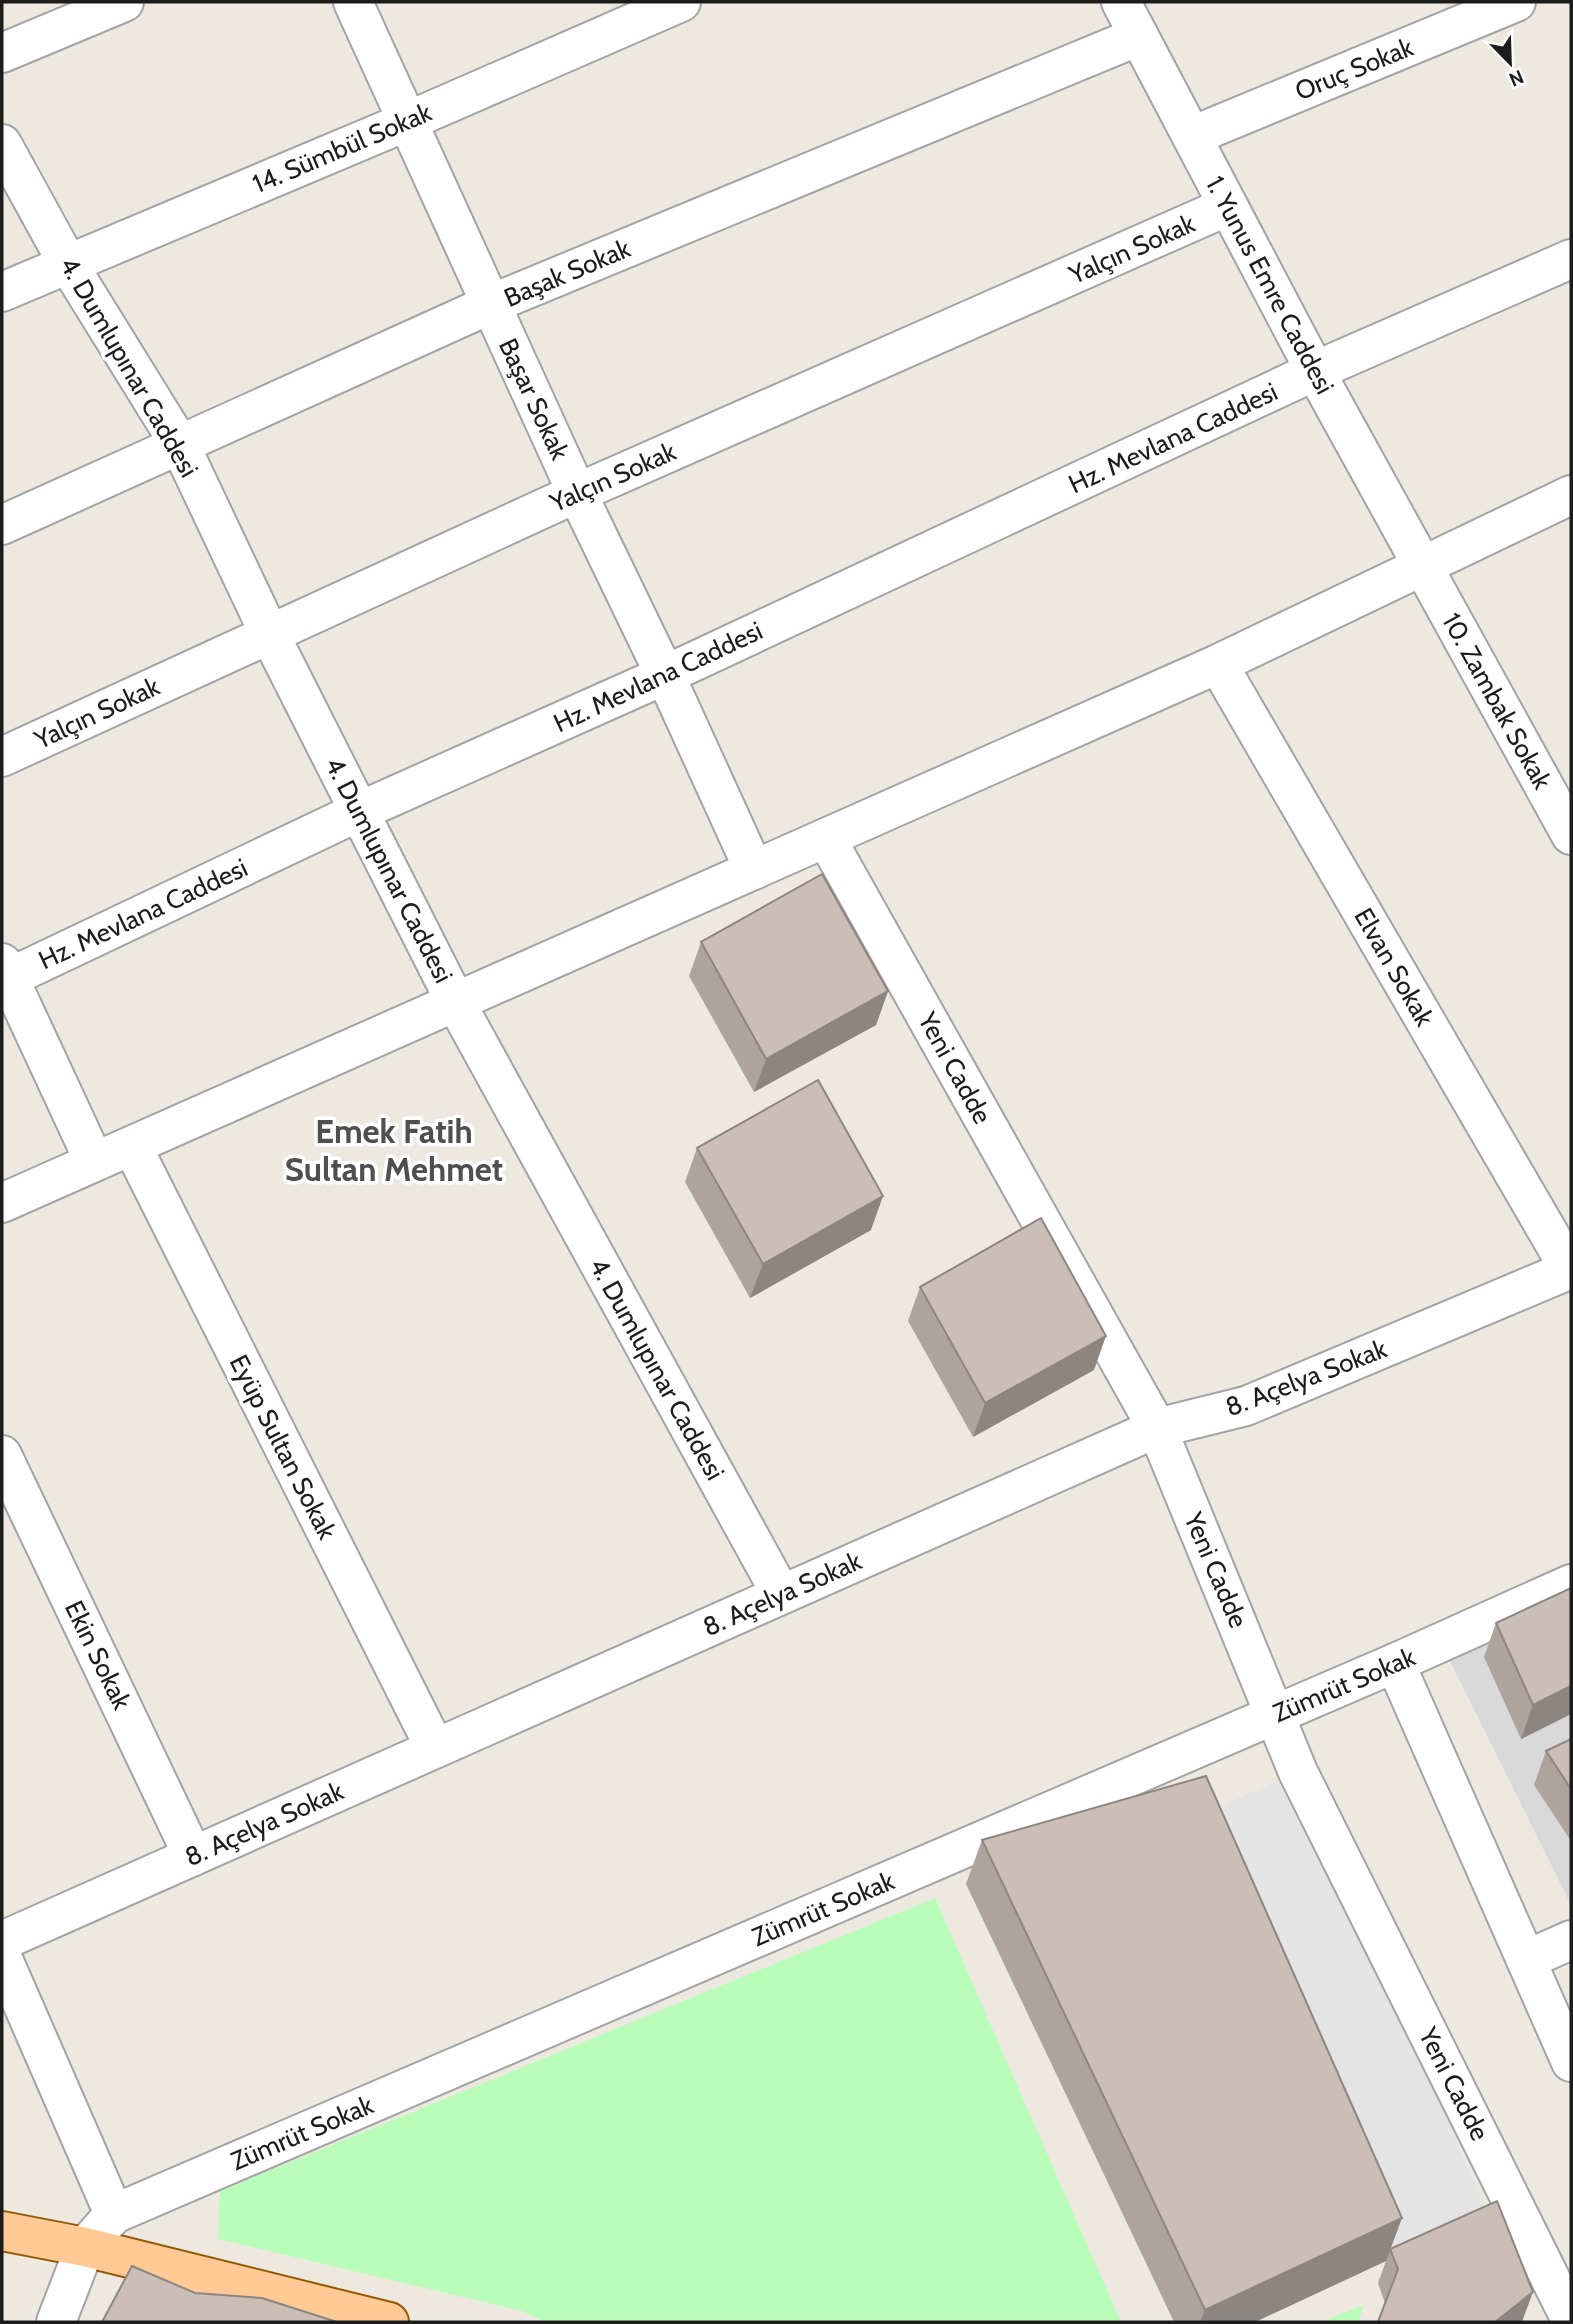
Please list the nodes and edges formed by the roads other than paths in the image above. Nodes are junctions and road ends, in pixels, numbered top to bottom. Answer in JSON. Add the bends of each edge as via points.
{"nodes":[{"id":1,"x":124,"y":2,"type":"edge"},
{"id":2,"x":353,"y":2,"type":"edge"},
{"id":3,"x":681,"y":2,"type":"edge"},
{"id":4,"x":1121,"y":2,"type":"edge"},
{"id":5,"x":1516,"y":2,"type":"edge"},
{"id":6,"x":1139,"y":36,"type":"junction"},
{"id":7,"x":2,"y":53,"type":"edge"},
{"id":8,"x":408,"y":121,"type":"junction"},
{"id":9,"x":1192,"y":136,"type":"junction"},
{"id":10,"x":2,"y":144,"type":"edge"},
{"id":11,"x":1228,"y":206,"type":"junction"},
{"id":12,"x":1571,"y":259,"type":"edge"},
{"id":13,"x":68,"y":264,"type":"junction"},
{"id":14,"x":2,"y":292,"type":"edge"},
{"id":15,"x":491,"y":304,"type":"junction"},
{"id":16,"x":1314,"y":371,"type":"junction"},
{"id":17,"x":180,"y":445,"type":"junction"},
{"id":18,"x":577,"y":493,"type":"junction"},
{"id":19,"x":1571,"y":495,"type":"edge"},
{"id":20,"x":2,"y":525,"type":"edge"},
{"id":21,"x":1422,"y":567,"type":"junction"},
{"id":22,"x":269,"y":633,"type":"junction"},
{"id":23,"x":1218,"y":664,"type":"junction"},
{"id":24,"x":665,"y":675,"type":"junction"},
{"id":25,"x":2,"y":757,"type":"edge"},
{"id":26,"x":360,"y":811,"type":"junction"},
{"id":27,"x":1571,"y":835,"type":"edge"},
{"id":28,"x":826,"y":838,"type":"junction"},
{"id":29,"x":754,"y":870,"type":"junction"},
{"id":30,"x":4,"y":974,"type":"edge"},
{"id":31,"x":456,"y":1003,"type":"junction"},
{"id":32,"x":132,"y":1146,"type":"junction"},
{"id":33,"x":94,"y":1161,"type":"junction"},
{"id":34,"x":2,"y":1203,"type":"edge"},
{"id":35,"x":1571,"y":1269,"type":"edge"},
{"id":36,"x":1157,"y":1428,"type":"junction"},
{"id":37,"x":2,"y":1455,"type":"edge"},
{"id":38,"x":1571,"y":1584,"type":"edge"},
{"id":39,"x":781,"y":1594,"type":"junction"},
{"id":40,"x":1395,"y":1663,"type":"junction"},
{"id":41,"x":1276,"y":1715,"type":"junction"},
{"id":42,"x":435,"y":1748,"type":"junction"},
{"id":43,"x":193,"y":1856,"type":"junction"},
{"id":44,"x":1571,"y":1940,"type":"edge"},
{"id":45,"x":2,"y":1941,"type":"edge"},
{"id":46,"x":2,"y":1957,"type":"edge"},
{"id":47,"x":1526,"y":1960,"type":"junction"},
{"id":48,"x":1571,"y":2062,"type":"edge"},
{"id":49,"x":114,"y":2214,"type":"junction"},
{"id":50,"x":2,"y":2231,"type":"edge"},
{"id":51,"x":85,"y":2247,"type":"junction"},
{"id":52,"x":1571,"y":2320,"type":"edge"},
{"id":53,"x":56,"y":2322,"type":"edge"},
{"id":54,"x":389,"y":2322,"type":"edge"}],
"edges":[{"from":1,"to":7,"type":"street"},
{"from":2,"to":8,"type":"street","name":"Başar Sokak"},
{"from":3,"to":8,"type":"street","name":"14. Sümbül Sokak"},
{"from":4,"to":6,"type":"street","name":"1. Yunus Emre Caddesi"},
{"from":5,"to":9,"type":"street","name":"Oruç Sokak"},
{"from":6,"to":9,"type":"street","name":"1. Yunus Emre Caddesi"},
{"from":6,"to":15,"type":"street","name":"Başak Sokak"},
{"from":8,"to":13,"type":"street","name":"14. Sümbül Sokak"},
{"from":8,"to":15,"type":"street","name":"Başar Sokak"},
{"from":9,"to":11,"type":"street","name":"1. Yunus Emre Caddesi"},
{"from":10,"to":13,"type":"street","name":"4. Dumlupınar Caddesi"},
{"from":11,"to":16,"type":"street","name":"1. Yunus Emre Caddesi"},
{"from":11,"to":18,"type":"street","name":"Yalçın Sokak"},
{"from":12,"to":16,"type":"street","name":"Hz. Mevlana Caddesi"},
{"from":13,"to":14,"type":"street","name":"14. Sümbül Sokak"},
{"from":13,"to":17,"type":"street","name":"4. Dumlupınar Caddesi"},
{"from":15,"to":17,"type":"street","name":"Başak Sokak"},
{"from":15,"to":18,"type":"street","name":"Başar Sokak"},
{"from":16,"to":21,"type":"street","name":"1. Yunus Emre Caddesi"},
{"from":16,"to":24,"type":"street","name":"Hz. Mevlana Caddesi"},
{"from":17,"to":20,"type":"street","name":"Başak Sokak"},
{"from":17,"to":22,"type":"street","name":"4. Dumlupınar Caddesi"},
{"from":18,"to":22,"type":"street","name":"Yalçın Sokak"},
{"from":18,"to":24,"type":"street","name":"Başar Sokak"},
{"from":19,"to":21,"type":"street"},
{"from":21,"to":23,"type":"street"},
{"from":21,"to":27,"type":"street","name":"10. Zambak Sokak"},
{"from":22,"to":25,"type":"street","name":"Yalçın Sokak"},
{"from":22,"to":26,"type":"street","name":"4. Dumlupınar Caddesi"},
{"from":23,"to":28,"type":"street"},
{"from":23,"to":35,"type":"street","name":"Elvan Sokak"},
{"from":24,"to":26,"type":"street","name":"Hz. Mevlana Caddesi"},
{"from":24,"to":29,"type":"street","name":"Başar Sokak"},
{"from":26,"to":30,"type":"street","name":"Hz. Mevlana Caddesi"},
{"from":26,"to":31,"type":"street","name":"4. Dumlupınar Caddesi"},
{"from":28,"to":29,"type":"street"},
{"from":28,"to":36,"type":"street","name":"Yeni Cadde"},
{"from":29,"to":31,"type":"street"},
{"from":30,"to":33,"type":"street"},
{"from":31,"to":32,"type":"street"},
{"from":31,"to":39,"type":"street","name":"4. Dumlupınar Caddesi"},
{"from":32,"to":33,"type":"street"},
{"from":32,"to":42,"type":"street","name":"Eyüp Sultan Sokak"},
{"from":33,"to":34,"type":"street"},
{"from":35,"to":36,"type":"street","name":"8. Açelya Sokak","via":[[1246,1406]]},
{"from":36,"to":39,"type":"street","name":"8. Açelya Sokak"},
{"from":36,"to":41,"type":"street","name":"Yeni Cadde"},
{"from":37,"to":43,"type":"street","name":"Ekin Sokak"},
{"from":38,"to":40,"type":"street","name":"Zümrüt Sokak"},
{"from":39,"to":42,"type":"street","name":"8. Açelya Sokak"},
{"from":40,"to":41,"type":"street","name":"Zümrüt Sokak"},
{"from":40,"to":47,"type":"street"},
{"from":41,"to":49,"type":"street","name":"Zümrüt Sokak"},
{"from":41,"to":52,"type":"street","name":"Yeni Cadde","via":[[1298,1772]]},
{"from":42,"to":43,"type":"street","name":"8. Açelya Sokak"},
{"from":43,"to":45,"type":"street","name":"8. Açelya Sokak"},
{"from":44,"to":47,"type":"street"},
{"from":46,"to":49,"type":"street"},
{"from":47,"to":48,"type":"street"},
{"from":49,"to":51,"type":"street","name":"Zümrüt Sokak"},
{"from":50,"to":51,"type":"main road"},
{"from":51,"to":53,"type":"street"},
{"from":51,"to":54,"type":"main road"}]}
